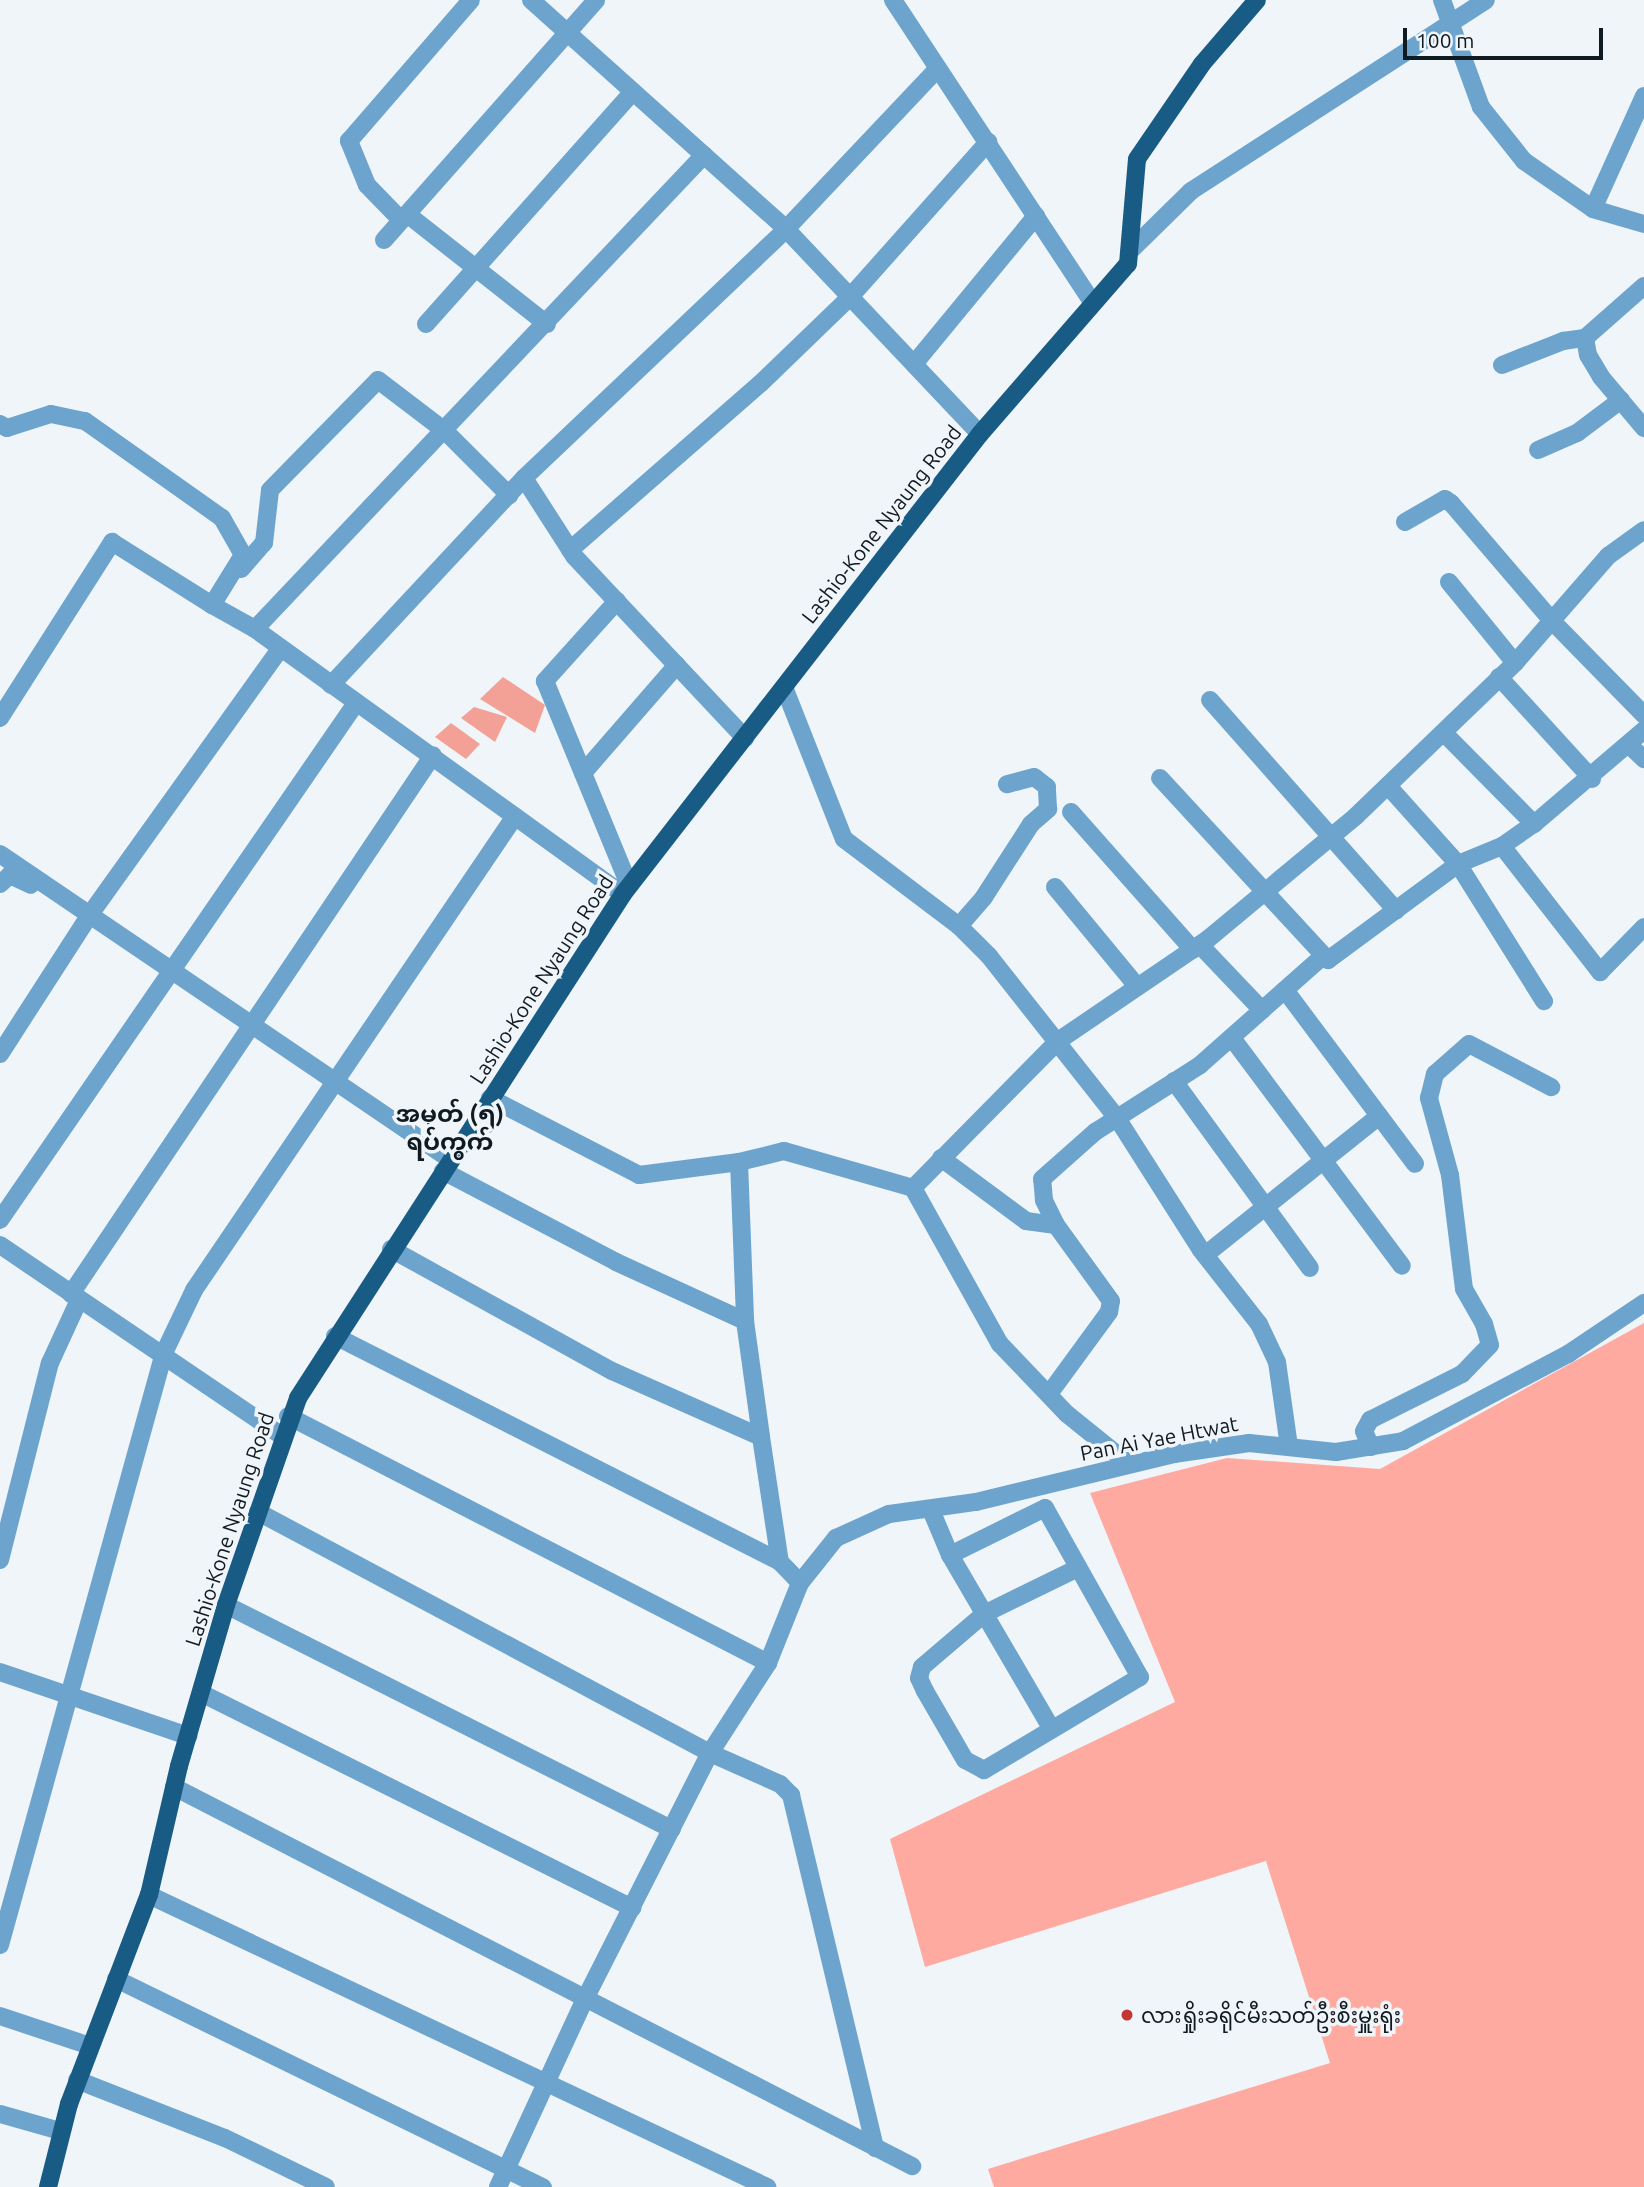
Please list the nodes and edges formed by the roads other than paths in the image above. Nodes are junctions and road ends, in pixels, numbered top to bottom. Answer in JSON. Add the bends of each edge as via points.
{"nodes":[{"id":1,"x":471,"y":0,"type":"edge"},
{"id":2,"x":531,"y":0,"type":"edge"},
{"id":3,"x":596,"y":0,"type":"edge"},
{"id":4,"x":893,"y":0,"type":"edge"},
{"id":5,"x":1442,"y":0,"type":"edge"},
{"id":6,"x":1486,"y":0,"type":"edge"},
{"id":7,"x":1252,"y":2,"type":"edge"},
{"id":8,"x":1450,"y":21,"type":"junction"},
{"id":9,"x":567,"y":33,"type":"junction"},
{"id":10,"x":938,"y":68,"type":"junction"},
{"id":11,"x":633,"y":92,"type":"junction"},
{"id":12,"x":1644,"y":96,"type":"edge"},
{"id":13,"x":988,"y":142,"type":"junction"},
{"id":14,"x":704,"y":155,"type":"junction"},
{"id":15,"x":1593,"y":209,"type":"junction"},
{"id":16,"x":1036,"y":216,"type":"junction"},
{"id":17,"x":404,"y":217,"type":"junction"},
{"id":18,"x":1644,"y":224,"type":"edge"},
{"id":19,"x":786,"y":229,"type":"junction"},
{"id":20,"x":384,"y":240,"type":"dead end"},
{"id":21,"x":1129,"y":252,"type":"junction"},
{"id":22,"x":475,"y":269,"type":"junction"},
{"id":23,"x":1644,"y":286,"type":"edge"},
{"id":24,"x":849,"y":297,"type":"junction"},
{"id":25,"x":1092,"y":302,"type":"junction"},
{"id":26,"x":426,"y":324,"type":"dead end"},
{"id":27,"x":547,"y":324,"type":"junction"},
{"id":28,"x":1585,"y":338,"type":"junction"},
{"id":29,"x":914,"y":364,"type":"junction"},
{"id":30,"x":1502,"y":365,"type":"dead end"},
{"id":31,"x":1621,"y":400,"type":"junction"},
{"id":32,"x":0,"y":424,"type":"edge"},
{"id":33,"x":1644,"y":428,"type":"edge"},
{"id":34,"x":445,"y":431,"type":"junction"},
{"id":35,"x":980,"y":434,"type":"junction"},
{"id":36,"x":1538,"y":450,"type":"dead end"},
{"id":37,"x":524,"y":478,"type":"junction"},
{"id":38,"x":509,"y":495,"type":"junction"},
{"id":39,"x":1405,"y":523,"type":"dead end"},
{"id":40,"x":1644,"y":530,"type":"edge"},
{"id":41,"x":570,"y":550,"type":"junction"},
{"id":42,"x":230,"y":581,"type":"junction"},
{"id":43,"x":1449,"y":582,"type":"dead end"},
{"id":44,"x":617,"y":601,"type":"junction"},
{"id":45,"x":212,"y":605,"type":"junction"},
{"id":46,"x":1553,"y":622,"type":"junction"},
{"id":47,"x":255,"y":629,"type":"junction"},
{"id":48,"x":280,"y":649,"type":"junction"},
{"id":49,"x":1515,"y":663,"type":"junction"},
{"id":50,"x":677,"y":665,"type":"junction"},
{"id":51,"x":1499,"y":677,"type":"junction"},
{"id":52,"x":331,"y":685,"type":"junction"},
{"id":53,"x":784,"y":687,"type":"junction"},
{"id":54,"x":1210,"y":700,"type":"dead end"},
{"id":55,"x":356,"y":704,"type":"junction"},
{"id":56,"x":1644,"y":715,"type":"edge"},
{"id":57,"x":0,"y":718,"type":"edge"},
{"id":58,"x":1644,"y":730,"type":"edge"},
{"id":59,"x":1444,"y":733,"type":"junction"},
{"id":60,"x":745,"y":738,"type":"junction"},
{"id":61,"x":1629,"y":745,"type":"junction"},
{"id":62,"x":433,"y":755,"type":"junction"},
{"id":63,"x":1644,"y":759,"type":"edge"},
{"id":64,"x":583,"y":773,"type":"junction"},
{"id":65,"x":1160,"y":778,"type":"dead end"},
{"id":66,"x":1592,"y":779,"type":"junction"},
{"id":67,"x":1007,"y":784,"type":"dead end"},
{"id":68,"x":1388,"y":786,"type":"junction"},
{"id":69,"x":1071,"y":812,"type":"dead end"},
{"id":70,"x":515,"y":816,"type":"junction"},
{"id":71,"x":1534,"y":824,"type":"junction"},
{"id":72,"x":1330,"y":835,"type":"junction"},
{"id":73,"x":1502,"y":846,"type":"junction"},
{"id":74,"x":0,"y":854,"type":"edge"},
{"id":75,"x":1458,"y":864,"type":"junction"},
{"id":76,"x":0,"y":884,"type":"edge"},
{"id":77,"x":1055,"y":887,"type":"dead end"},
{"id":78,"x":626,"y":890,"type":"junction"},
{"id":79,"x":1266,"y":890,"type":"junction"},
{"id":80,"x":1396,"y":910,"type":"junction"},
{"id":81,"x":92,"y":913,"type":"junction"},
{"id":82,"x":959,"y":926,"type":"junction"},
{"id":83,"x":1644,"y":927,"type":"edge"},
{"id":84,"x":1196,"y":948,"type":"junction"},
{"id":85,"x":1323,"y":956,"type":"junction"},
{"id":86,"x":172,"y":971,"type":"junction"},
{"id":87,"x":1137,"y":986,"type":"junction"},
{"id":88,"x":1285,"y":990,"type":"junction"},
{"id":89,"x":1544,"y":1001,"type":"dead end"},
{"id":90,"x":1262,"y":1010,"type":"junction"},
{"id":91,"x":250,"y":1027,"type":"junction"},
{"id":92,"x":1232,"y":1038,"type":"junction"},
{"id":93,"x":1058,"y":1041,"type":"junction"},
{"id":94,"x":0,"y":1054,"type":"edge"},
{"id":95,"x":335,"y":1082,"type":"junction"},
{"id":96,"x":1174,"y":1082,"type":"junction"},
{"id":97,"x":1551,"y":1087,"type":"dead end"},
{"id":98,"x":490,"y":1098,"type":"junction"},
{"id":99,"x":1379,"y":1116,"type":"junction"},
{"id":100,"x":1117,"y":1118,"type":"junction"},
{"id":101,"x":941,"y":1158,"type":"junction"},
{"id":102,"x":1326,"y":1161,"type":"junction"},
{"id":103,"x":738,"y":1162,"type":"junction"},
{"id":104,"x":1415,"y":1164,"type":"dead end"},
{"id":105,"x":447,"y":1165,"type":"junction"},
{"id":106,"x":913,"y":1188,"type":"junction"},
{"id":107,"x":1268,"y":1206,"type":"junction"},
{"id":108,"x":0,"y":1220,"type":"edge"},
{"id":109,"x":1056,"y":1225,"type":"junction"},
{"id":110,"x":0,"y":1245,"type":"edge"},
{"id":111,"x":391,"y":1249,"type":"junction"},
{"id":112,"x":1205,"y":1255,"type":"junction"},
{"id":113,"x":1402,"y":1266,"type":"dead end"},
{"id":114,"x":1310,"y":1268,"type":"dead end"},
{"id":115,"x":75,"y":1297,"type":"junction"},
{"id":116,"x":1644,"y":1303,"type":"edge"},
{"id":117,"x":745,"y":1321,"type":"junction"},
{"id":118,"x":335,"y":1336,"type":"junction"},
{"id":119,"x":164,"y":1353,"type":"junction"},
{"id":120,"x":1049,"y":1394,"type":"junction"},
{"id":121,"x":288,"y":1416,"type":"junction"},
{"id":122,"x":282,"y":1436,"type":"junction"},
{"id":123,"x":761,"y":1437,"type":"junction"},
{"id":124,"x":1289,"y":1446,"type":"junction"},
{"id":125,"x":1371,"y":1447,"type":"junction"},
{"id":126,"x":1129,"y":1464,"type":"junction"},
{"id":127,"x":931,"y":1510,"type":"junction"},
{"id":128,"x":258,"y":1512,"type":"junction"},
{"id":129,"x":950,"y":1555,"type":"junction"},
{"id":130,"x":0,"y":1560,"type":"edge"},
{"id":131,"x":780,"y":1562,"type":"junction"},
{"id":132,"x":1078,"y":1568,"type":"junction"},
{"id":133,"x":800,"y":1583,"type":"junction"},
{"id":134,"x":226,"y":1605,"type":"junction"},
{"id":135,"x":984,"y":1614,"type":"junction"},
{"id":136,"x":768,"y":1663,"type":"junction"},
{"id":137,"x":0,"y":1672,"type":"edge"},
{"id":138,"x":201,"y":1693,"type":"junction"},
{"id":139,"x":70,"y":1695,"type":"junction"},
{"id":140,"x":1051,"y":1728,"type":"junction"},
{"id":141,"x":188,"y":1736,"type":"junction"},
{"id":142,"x":710,"y":1754,"type":"junction"},
{"id":143,"x":174,"y":1787,"type":"junction"},
{"id":144,"x":672,"y":1829,"type":"junction"},
{"id":145,"x":149,"y":1895,"type":"junction"},
{"id":146,"x":632,"y":1908,"type":"junction"},
{"id":147,"x":0,"y":1945,"type":"edge"},
{"id":148,"x":116,"y":1979,"type":"junction"},
{"id":149,"x":584,"y":2001,"type":"junction"},
{"id":150,"x":0,"y":2016,"type":"edge"},
{"id":151,"x":90,"y":2046,"type":"junction"},
{"id":152,"x":77,"y":2080,"type":"junction"},
{"id":153,"x":546,"y":2082,"type":"junction"},
{"id":154,"x":0,"y":2114,"type":"edge"},
{"id":155,"x":60,"y":2131,"type":"junction"},
{"id":156,"x":875,"y":2148,"type":"junction"},
{"id":157,"x":912,"y":2166,"type":"dead end"},
{"id":158,"x":506,"y":2169,"type":"junction"},
{"id":159,"x":48,"y":2187,"type":"edge"},
{"id":160,"x":326,"y":2187,"type":"edge"},
{"id":161,"x":498,"y":2187,"type":"edge"},
{"id":162,"x":543,"y":2187,"type":"edge"},
{"id":163,"x":767,"y":2187,"type":"edge"}],
"edges":[{"from":1,"to":17,"type":"street","via":[[349,141],[367,185]]},
{"from":2,"to":9,"type":"street"},
{"from":3,"to":9,"type":"street"},
{"from":4,"to":10,"type":"street"},
{"from":5,"to":8,"type":"street"},
{"from":6,"to":8,"type":"street"},
{"from":7,"to":21,"type":"main road","name":"Lashio-Kone Nyaung Road","via":[[1202,64],[1137,159]]},
{"from":8,"to":15,"type":"street","via":[[1481,107],[1524,161]]},
{"from":8,"to":21,"type":"street","via":[[1191,191]]},
{"from":9,"to":11,"type":"street"},
{"from":9,"to":17,"type":"street"},
{"from":10,"to":13,"type":"street"},
{"from":10,"to":19,"type":"street"},
{"from":11,"to":14,"type":"street"},
{"from":11,"to":22,"type":"street"},
{"from":12,"to":15,"type":"street"},
{"from":13,"to":16,"type":"street"},
{"from":13,"to":24,"type":"street"},
{"from":14,"to":19,"type":"street"},
{"from":14,"to":27,"type":"street"},
{"from":15,"to":18,"type":"street"},
{"from":16,"to":25,"type":"street"},
{"from":16,"to":29,"type":"street"},
{"from":17,"to":20,"type":"street"},
{"from":17,"to":22,"type":"street"},
{"from":19,"to":24,"type":"street"},
{"from":19,"to":37,"type":"street"},
{"from":21,"to":25,"type":"main road","name":"Lashio-Kone Nyaung Road","via":[[1128,264]]},
{"from":22,"to":26,"type":"street"},
{"from":22,"to":27,"type":"street"},
{"from":23,"to":28,"type":"street"},
{"from":24,"to":29,"type":"street"},
{"from":24,"to":41,"type":"street","via":[[761,383]]},
{"from":25,"to":35,"type":"main road","name":"Lashio-Kone Nyaung Road"},
{"from":27,"to":34,"type":"street"},
{"from":28,"to":30,"type":"street","via":[[1563,341]]},
{"from":28,"to":31,"type":"street","via":[[1588,355]]},
{"from":29,"to":35,"type":"street"},
{"from":31,"to":33,"type":"street"},
{"from":31,"to":36,"type":"street","via":[[1577,433]]},
{"from":32,"to":42,"type":"street","via":[[7,428],[51,414],[85,421],[222,518],[243,555]]},
{"from":34,"to":38,"type":"street"},
{"from":34,"to":42,"type":"street","via":[[378,380],[270,490],[264,543]]},
{"from":34,"to":47,"type":"street"},
{"from":35,"to":53,"type":"main road","name":"Lashio-Kone Nyaung Road"},
{"from":37,"to":38,"type":"street"},
{"from":37,"to":41,"type":"street"},
{"from":38,"to":52,"type":"street"},
{"from":39,"to":46,"type":"street","via":[[1446,499]]},
{"from":40,"to":46,"type":"street","via":[[1608,556],[1571,594]]},
{"from":41,"to":44,"type":"street"},
{"from":42,"to":45,"type":"street"},
{"from":43,"to":49,"type":"street"},
{"from":44,"to":50,"type":"street"},
{"from":44,"to":64,"type":"street","via":[[545,681]]},
{"from":45,"to":47,"type":"street"},
{"from":45,"to":57,"type":"street","via":[[112,541]]},
{"from":46,"to":49,"type":"street"},
{"from":46,"to":56,"type":"street"},
{"from":47,"to":48,"type":"street"},
{"from":48,"to":52,"type":"street"},
{"from":48,"to":81,"type":"street"},
{"from":49,"to":51,"type":"street"},
{"from":50,"to":60,"type":"street"},
{"from":50,"to":64,"type":"street"},
{"from":51,"to":59,"type":"street"},
{"from":51,"to":66,"type":"street"},
{"from":52,"to":55,"type":"street"},
{"from":53,"to":60,"type":"main road","name":"Lashio-Kone Nyaung Road"},
{"from":53,"to":82,"type":"street","via":[[844,839]]},
{"from":54,"to":72,"type":"street"},
{"from":55,"to":62,"type":"street"},
{"from":55,"to":86,"type":"street"},
{"from":58,"to":61,"type":"street"},
{"from":59,"to":68,"type":"street"},
{"from":59,"to":71,"type":"street"},
{"from":60,"to":78,"type":"main road","name":"Lashio-Kone Nyaung Road"},
{"from":61,"to":63,"type":"street"},
{"from":61,"to":66,"type":"street"},
{"from":62,"to":70,"type":"street"},
{"from":62,"to":91,"type":"street"},
{"from":64,"to":78,"type":"street"},
{"from":65,"to":79,"type":"street"},
{"from":66,"to":71,"type":"street"},
{"from":67,"to":82,"type":"street","via":[[1034,777],[1047,787],[1048,810],[1031,824],[984,897]]},
{"from":68,"to":72,"type":"street"},
{"from":68,"to":75,"type":"street"},
{"from":69,"to":84,"type":"street"},
{"from":70,"to":78,"type":"street"},
{"from":70,"to":95,"type":"street"},
{"from":71,"to":73,"type":"street"},
{"from":72,"to":79,"type":"street"},
{"from":72,"to":80,"type":"street"},
{"from":73,"to":75,"type":"street"},
{"from":73,"to":83,"type":"street","via":[[1601,972]]},
{"from":74,"to":81,"type":"street"},
{"from":75,"to":80,"type":"street"},
{"from":75,"to":89,"type":"street"},
{"from":76,"to":81,"type":"street","via":[[10,874],[64,905]]},
{"from":77,"to":87,"type":"street"},
{"from":78,"to":98,"type":"main road","name":"Lashio-Kone Nyaung Road"},
{"from":79,"to":84,"type":"street"},
{"from":79,"to":85,"type":"street"},
{"from":80,"to":85,"type":"street","via":[[1334,959]]},
{"from":81,"to":86,"type":"street"},
{"from":81,"to":94,"type":"street"},
{"from":82,"to":93,"type":"street"},
{"from":84,"to":87,"type":"street"},
{"from":84,"to":90,"type":"street"},
{"from":85,"to":88,"type":"street"},
{"from":86,"to":91,"type":"street"},
{"from":86,"to":108,"type":"street"},
{"from":87,"to":93,"type":"street"},
{"from":88,"to":90,"type":"street"},
{"from":88,"to":99,"type":"street"},
{"from":90,"to":92,"type":"street"},
{"from":91,"to":95,"type":"street"},
{"from":91,"to":115,"type":"street"},
{"from":92,"to":96,"type":"street"},
{"from":92,"to":102,"type":"street"},
{"from":93,"to":100,"type":"street"},
{"from":93,"to":101,"type":"street"},
{"from":95,"to":105,"type":"street"},
{"from":95,"to":119,"type":"street","via":[[194,1290]]},
{"from":96,"to":100,"type":"street"},
{"from":96,"to":107,"type":"street"},
{"from":97,"to":125,"type":"street","via":[[1469,1044],[1436,1074],[1429,1098],[1450,1175],[1464,1289],[1490,1345],[1462,1374],[1370,1420],[1364,1431]]},
{"from":98,"to":103,"type":"street","via":[[639,1175]]},
{"from":98,"to":105,"type":"main road","name":"Lashio-Kone Nyaung Road"},
{"from":99,"to":102,"type":"street"},
{"from":99,"to":104,"type":"street"},
{"from":100,"to":109,"type":"street","via":[[1094,1132],[1042,1179],[1044,1200]]},
{"from":100,"to":112,"type":"street"},
{"from":101,"to":106,"type":"street"},
{"from":101,"to":109,"type":"street","via":[[1026,1221]]},
{"from":102,"to":107,"type":"street"},
{"from":102,"to":113,"type":"street"},
{"from":103,"to":106,"type":"street","via":[[784,1151]]},
{"from":103,"to":117,"type":"street"},
{"from":105,"to":111,"type":"main road","name":"Lashio-Kone Nyaung Road"},
{"from":105,"to":117,"type":"street","via":[[616,1262]]},
{"from":106,"to":120,"type":"street","via":[[1000,1344]]},
{"from":107,"to":112,"type":"street"},
{"from":107,"to":114,"type":"street"},
{"from":109,"to":120,"type":"street","via":[[1111,1301],[1109,1312]]},
{"from":110,"to":115,"type":"street"},
{"from":111,"to":118,"type":"main road","name":"Lashio-Kone Nyaung Road"},
{"from":111,"to":123,"type":"street","via":[[612,1371]]},
{"from":112,"to":124,"type":"street","via":[[1259,1324],[1277,1362]]},
{"from":115,"to":119,"type":"street"},
{"from":115,"to":130,"type":"street","via":[[50,1363]]},
{"from":116,"to":125,"type":"street","name":"Pan Ai Yae Htwat","via":[[1568,1354],[1461,1414],[1403,1441]]},
{"from":117,"to":123,"type":"street"},
{"from":118,"to":121,"type":"main road","name":"Lashio-Kone Nyaung Road"},
{"from":118,"to":131,"type":"street"},
{"from":119,"to":122,"type":"street"},
{"from":119,"to":139,"type":"street"},
{"from":120,"to":126,"type":"street"},
{"from":121,"to":122,"type":"main road","name":"Lashio-Kone Nyaung Road"},
{"from":121,"to":136,"type":"street"},
{"from":122,"to":128,"type":"main road","name":"Lashio-Kone Nyaung Road"},
{"from":123,"to":131,"type":"street"},
{"from":124,"to":125,"type":"street","name":"Pan Ai Yae Htwat","via":[[1336,1452]]},
{"from":124,"to":126,"type":"street","name":"Pan Ai Yae Htwat","via":[[1249,1443]]},
{"from":126,"to":127,"type":"street","name":"Pan Ai Yae Htwat"},
{"from":127,"to":129,"type":"street"},
{"from":127,"to":133,"type":"street","name":"Pan Ai Yae Htwat","via":[[889,1514],[836,1538]]},
{"from":128,"to":134,"type":"main road","name":"Lashio-Kone Nyaung Road"},
{"from":128,"to":142,"type":"street"},
{"from":129,"to":132,"type":"street","via":[[1045,1508]]},
{"from":129,"to":135,"type":"street"},
{"from":131,"to":133,"type":"street"},
{"from":132,"to":135,"type":"street"},
{"from":132,"to":140,"type":"street","via":[[1139,1677]]},
{"from":133,"to":136,"type":"street","name":"Pan Ai Yae Htwat"},
{"from":134,"to":138,"type":"main road","name":"Lashio-Kone Nyaung Road"},
{"from":134,"to":144,"type":"street"},
{"from":135,"to":140,"type":"street"},
{"from":135,"to":140,"type":"street","via":[[928,1659],[919,1678],[925,1690],[974,1768],[984,1770]]},
{"from":136,"to":142,"type":"street","name":"Pan Ai Yae Htwat"},
{"from":137,"to":139,"type":"street"},
{"from":138,"to":141,"type":"main road","name":"Lashio-Kone Nyaung Road"},
{"from":138,"to":146,"type":"street"},
{"from":139,"to":141,"type":"street"},
{"from":139,"to":147,"type":"street"},
{"from":141,"to":143,"type":"main road","name":"Lashio-Kone Nyaung Road"},
{"from":142,"to":144,"type":"street","name":"Pan Ai Yae Htwat"},
{"from":142,"to":156,"type":"street","via":[[780,1784],[797,1805]]},
{"from":143,"to":145,"type":"main road","name":"Lashio-Kone Nyaung Road"},
{"from":143,"to":149,"type":"street"},
{"from":144,"to":146,"type":"street","name":"Pan Ai Yae Htwat"},
{"from":145,"to":148,"type":"main road","name":"Lashio-Kone Nyaung Road"},
{"from":145,"to":153,"type":"street"},
{"from":146,"to":149,"type":"street","name":"Pan Ai Yae Htwat"},
{"from":148,"to":151,"type":"main road","name":"Lashio-Kone Nyaung Road"},
{"from":148,"to":158,"type":"street"},
{"from":149,"to":153,"type":"street","name":"Pan Ai Yae Htwat"},
{"from":149,"to":156,"type":"street"},
{"from":150,"to":151,"type":"street"},
{"from":151,"to":152,"type":"main road","name":"Lashio-Kone Nyaung Road"},
{"from":152,"to":155,"type":"main road","name":"Lashio-Kone Nyaung Road"},
{"from":152,"to":160,"type":"street","via":[[225,2138]]},
{"from":153,"to":158,"type":"street","name":"Pan Ai Yae Htwat"},
{"from":153,"to":163,"type":"street"},
{"from":154,"to":155,"type":"street"},
{"from":155,"to":159,"type":"main road","name":"Lashio-Kone Nyaung Road"},
{"from":156,"to":157,"type":"street"},
{"from":158,"to":161,"type":"street","name":"Pan Ai Yae Htwat"},
{"from":158,"to":162,"type":"street"}]}
